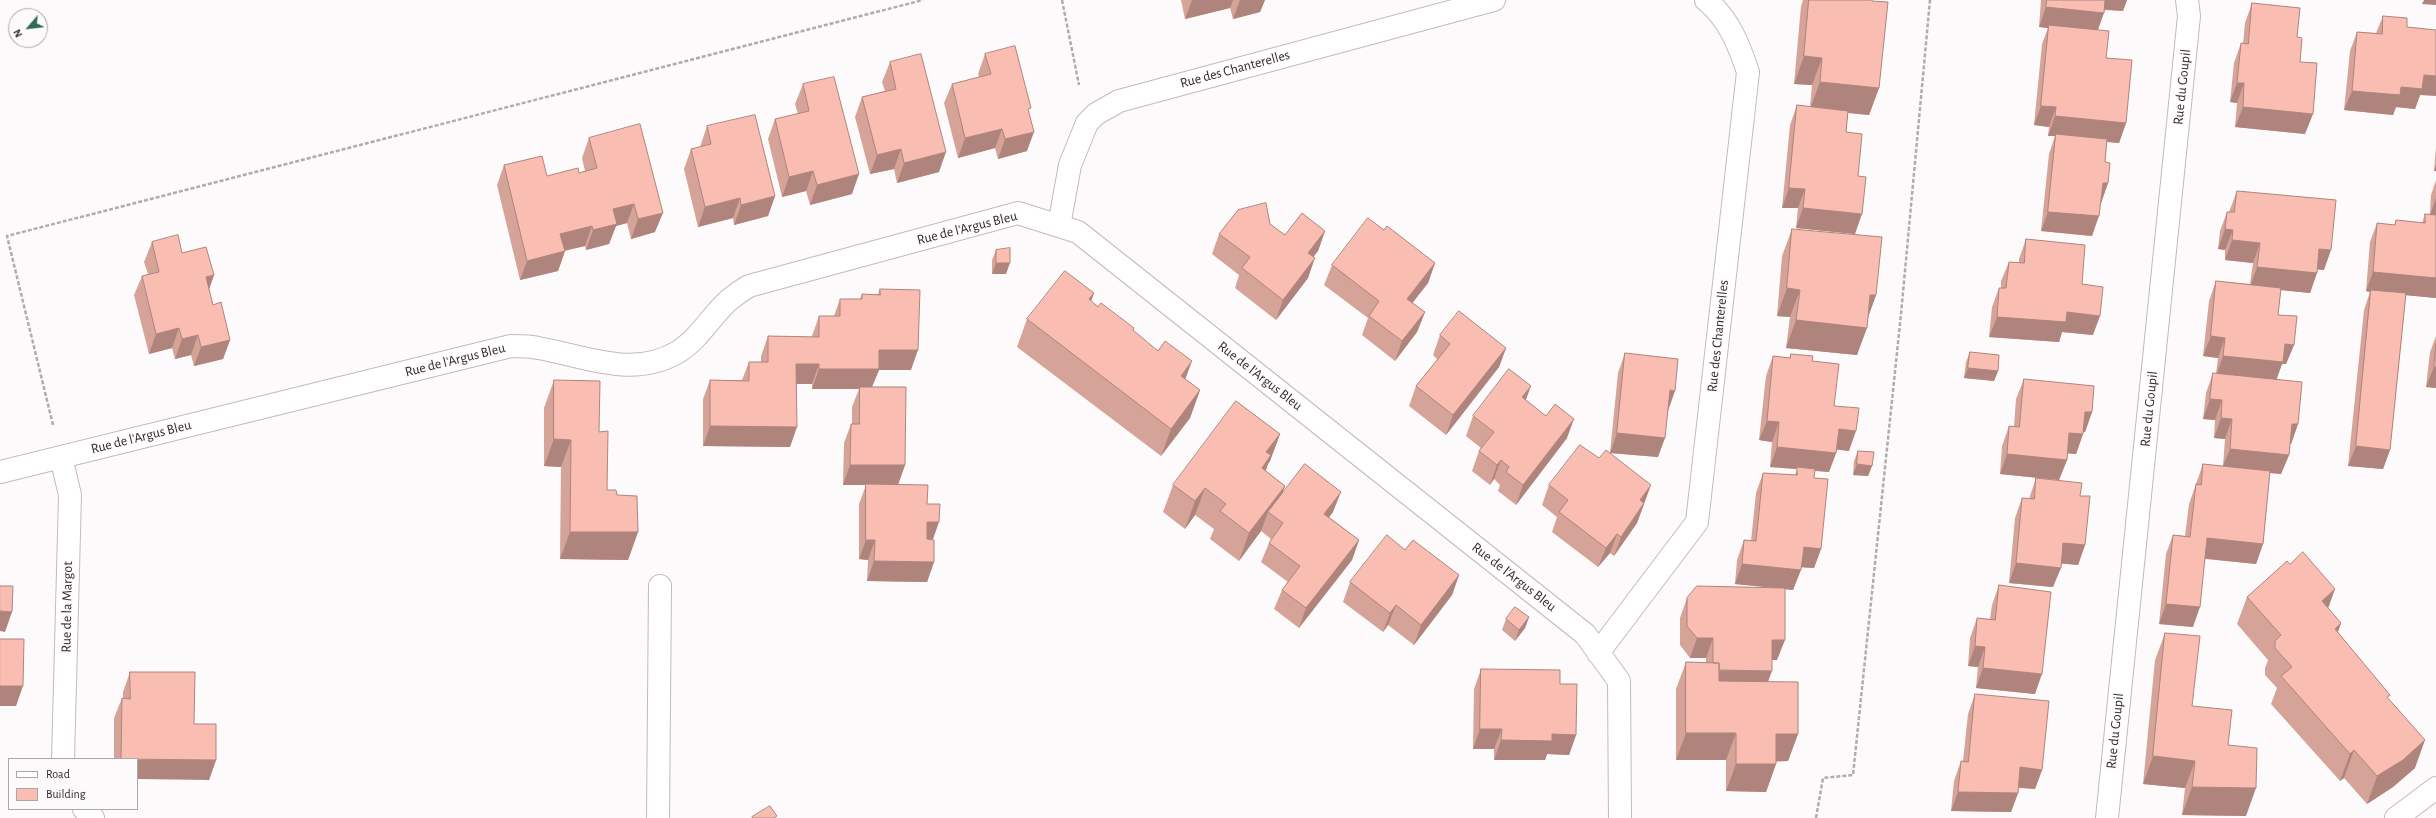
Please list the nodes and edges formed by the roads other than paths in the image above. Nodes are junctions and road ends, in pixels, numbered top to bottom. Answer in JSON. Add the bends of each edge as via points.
{"nodes":[{"id":1,"x":1494,"y":0,"type":"edge"},
{"id":2,"x":1706,"y":0,"type":"edge"},
{"id":3,"x":2187,"y":0,"type":"edge"},
{"id":4,"x":1059,"y":226,"type":"junction"},
{"id":5,"x":61,"y":457,"type":"junction"},
{"id":6,"x":0,"y":472,"type":"edge"},
{"id":7,"x":660,"y":586,"type":"dead end"},
{"id":8,"x":1598,"y":653,"type":"junction"},
{"id":9,"x":63,"y":758,"type":"edge"},
{"id":10,"x":2436,"y":788,"type":"edge"},
{"id":11,"x":85,"y":810,"type":"edge"},
{"id":12,"x":93,"y":818,"type":"edge"},
{"id":13,"x":658,"y":818,"type":"edge"},
{"id":14,"x":1620,"y":818,"type":"edge"},
{"id":15,"x":2106,"y":818,"type":"edge"},
{"id":16,"x":2396,"y":818,"type":"edge"}],
"edges":[{"from":1,"to":4,"type":"street","name":"Rue des Chanterelles","via":[[1119,101],[1096,114],[1087,123],[1070,165]]},
{"from":2,"to":8,"type":"street","name":"Rue des Chanterelles","via":[[1719,13],[1738,41],[1748,72],[1697,522]]},
{"from":3,"to":15,"type":"street","name":"Rue du Goupil","via":[[2189,16]]},
{"from":4,"to":5,"type":"street","name":"Rue de l'Argus Bleu","via":[[1018,213],[748,286],[728,300],[701,331],[678,352],[653,363],[621,366],[591,362],[538,348],[511,346]]},
{"from":4,"to":8,"type":"street","name":"Rue de l'Argus Bleu","via":[[1085,237],[1585,634]]},
{"from":5,"to":6,"type":"street","name":"Rue de l'Argus Bleu"},
{"from":5,"to":9,"type":"street","name":"Rue de la Margot","via":[[70,495]]},
{"from":7,"to":13,"type":"street"},
{"from":8,"to":14,"type":"street","name":"Rue de l'Argus Bleu","via":[[1619,681]]},
{"from":10,"to":16,"type":"street"},
{"from":11,"to":12,"type":"street"}]}
